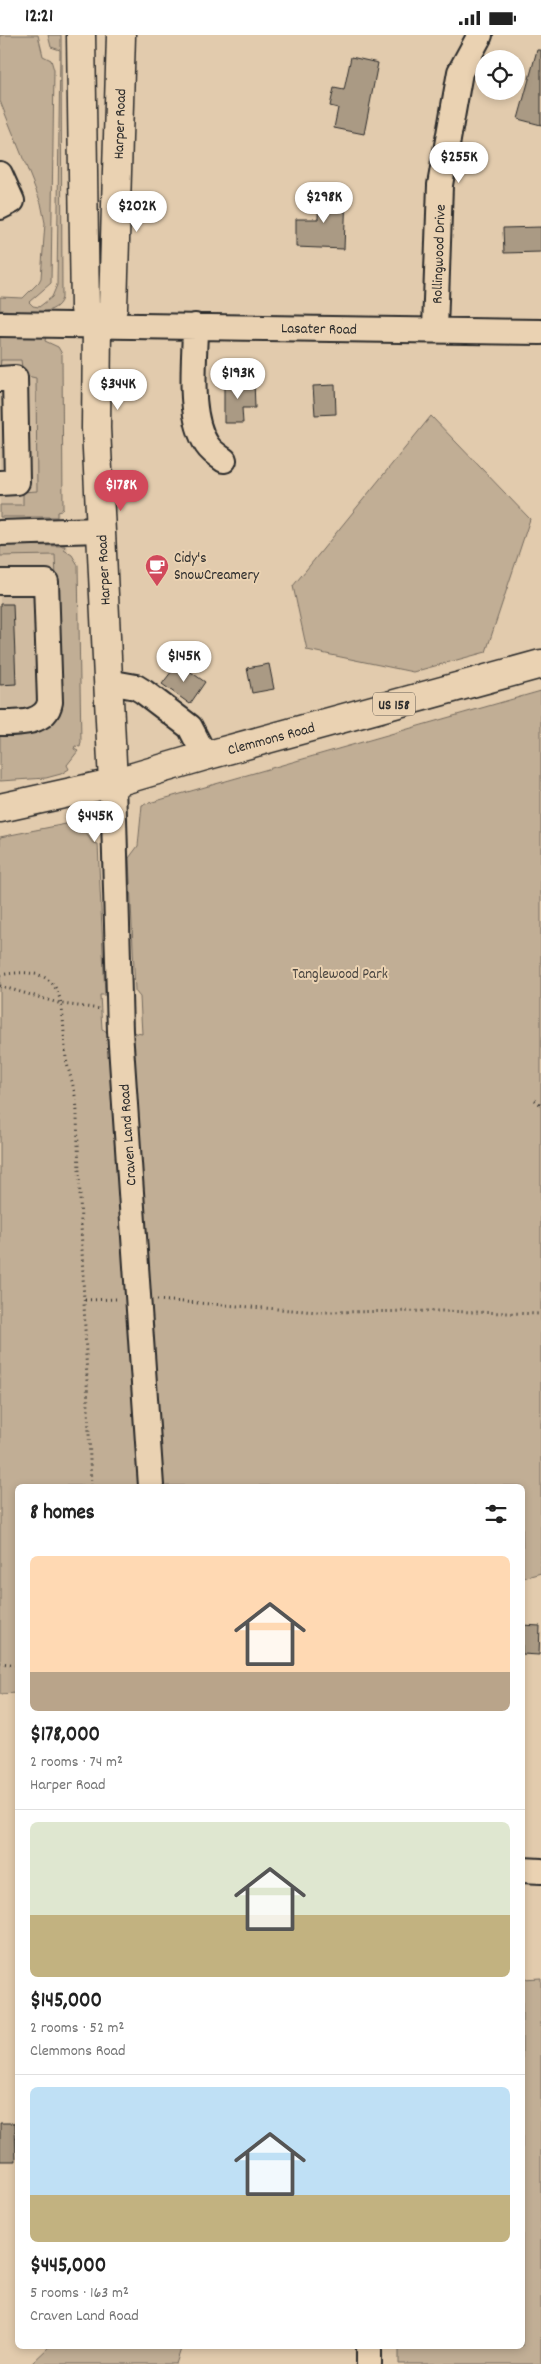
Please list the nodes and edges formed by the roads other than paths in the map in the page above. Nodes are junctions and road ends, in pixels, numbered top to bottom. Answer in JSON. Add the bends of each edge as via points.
{"nodes":[{"id":1,"x":81,"y":35,"type":"edge"},
{"id":2,"x":121,"y":35,"type":"edge"},
{"id":3,"x":480,"y":35,"type":"edge"},
{"id":4,"x":0,"y":174,"type":"edge"},
{"id":5,"x":0,"y":207,"type":"edge"},
{"id":6,"x":0,"y":324,"type":"edge"},
{"id":7,"x":97,"y":326,"type":"junction"},
{"id":8,"x":195,"y":326,"type":"junction"},
{"id":9,"x":435,"y":329,"type":"junction"},
{"id":10,"x":541,"y":332,"type":"edge"},
{"id":11,"x":0,"y":379,"type":"edge"},
{"id":12,"x":224,"y":460,"type":"dead end"},
{"id":13,"x":0,"y":483,"type":"edge"},
{"id":14,"x":101,"y":530,"type":"junction"},
{"id":15,"x":0,"y":533,"type":"edge"},
{"id":16,"x":0,"y":582,"type":"edge"},
{"id":17,"x":541,"y":664,"type":"edge"},
{"id":18,"x":108,"y":682,"type":"junction"},
{"id":19,"x":0,"y":723,"type":"edge"},
{"id":20,"x":205,"y":756,"type":"junction"},
{"id":21,"x":114,"y":783,"type":"junction"},
{"id":22,"x":0,"y":807,"type":"edge"},
{"id":23,"x":151,"y":1484,"type":"edge"},
{"id":24,"x":525,"y":1870,"type":"edge"},
{"id":25,"x":541,"y":1871,"type":"edge"},
{"id":26,"x":369,"y":2349,"type":"edge"},
{"id":27,"x":369,"y":2364,"type":"edge"}],
"edges":[{"from":1,"to":7,"type":"main road","via":[[85,309]]},
{"from":2,"to":7,"type":"main road","name":"Harper Road","via":[[113,308]]},
{"from":3,"to":9,"type":"street","name":"Rollingwood Drive","via":[[460,72],[440,185]]},
{"from":4,"to":5,"type":"street","via":[[12,201]]},
{"from":6,"to":7,"type":"street","name":"Lasater Road"},
{"from":7,"to":8,"type":"street","name":"Lasater Road"},
{"from":7,"to":14,"type":"main road","name":"Harper Road","via":[[96,428]]},
{"from":8,"to":9,"type":"street","name":"Lasater Road"},
{"from":8,"to":12,"type":"street","via":[[194,403],[198,423],[207,446]]},
{"from":9,"to":10,"type":"street","name":"Lasater Road"},
{"from":11,"to":13,"type":"street","via":[[15,378],[17,482]]},
{"from":14,"to":15,"type":"street"},
{"from":14,"to":18,"type":"main road","name":"Harper Road"},
{"from":16,"to":19,"type":"street","via":[[46,582],[50,703],[46,713],[38,719]]},
{"from":17,"to":20,"type":"main road","name":"Clemmons Road","number":"US 158"},
{"from":18,"to":20,"type":"street","via":[[136,687],[190,727]]},
{"from":18,"to":21,"type":"main road","name":"Harper Road"},
{"from":20,"to":21,"type":"main road","name":"Clemmons Road","number":"US 158"},
{"from":21,"to":22,"type":"main road","name":"Clemmons Road","number":"US 158"},
{"from":21,"to":23,"type":"street","name":"Craven Land Road","via":[[119,1011]]},
{"from":24,"to":25,"type":"street"},
{"from":26,"to":27,"type":"street"}]}
